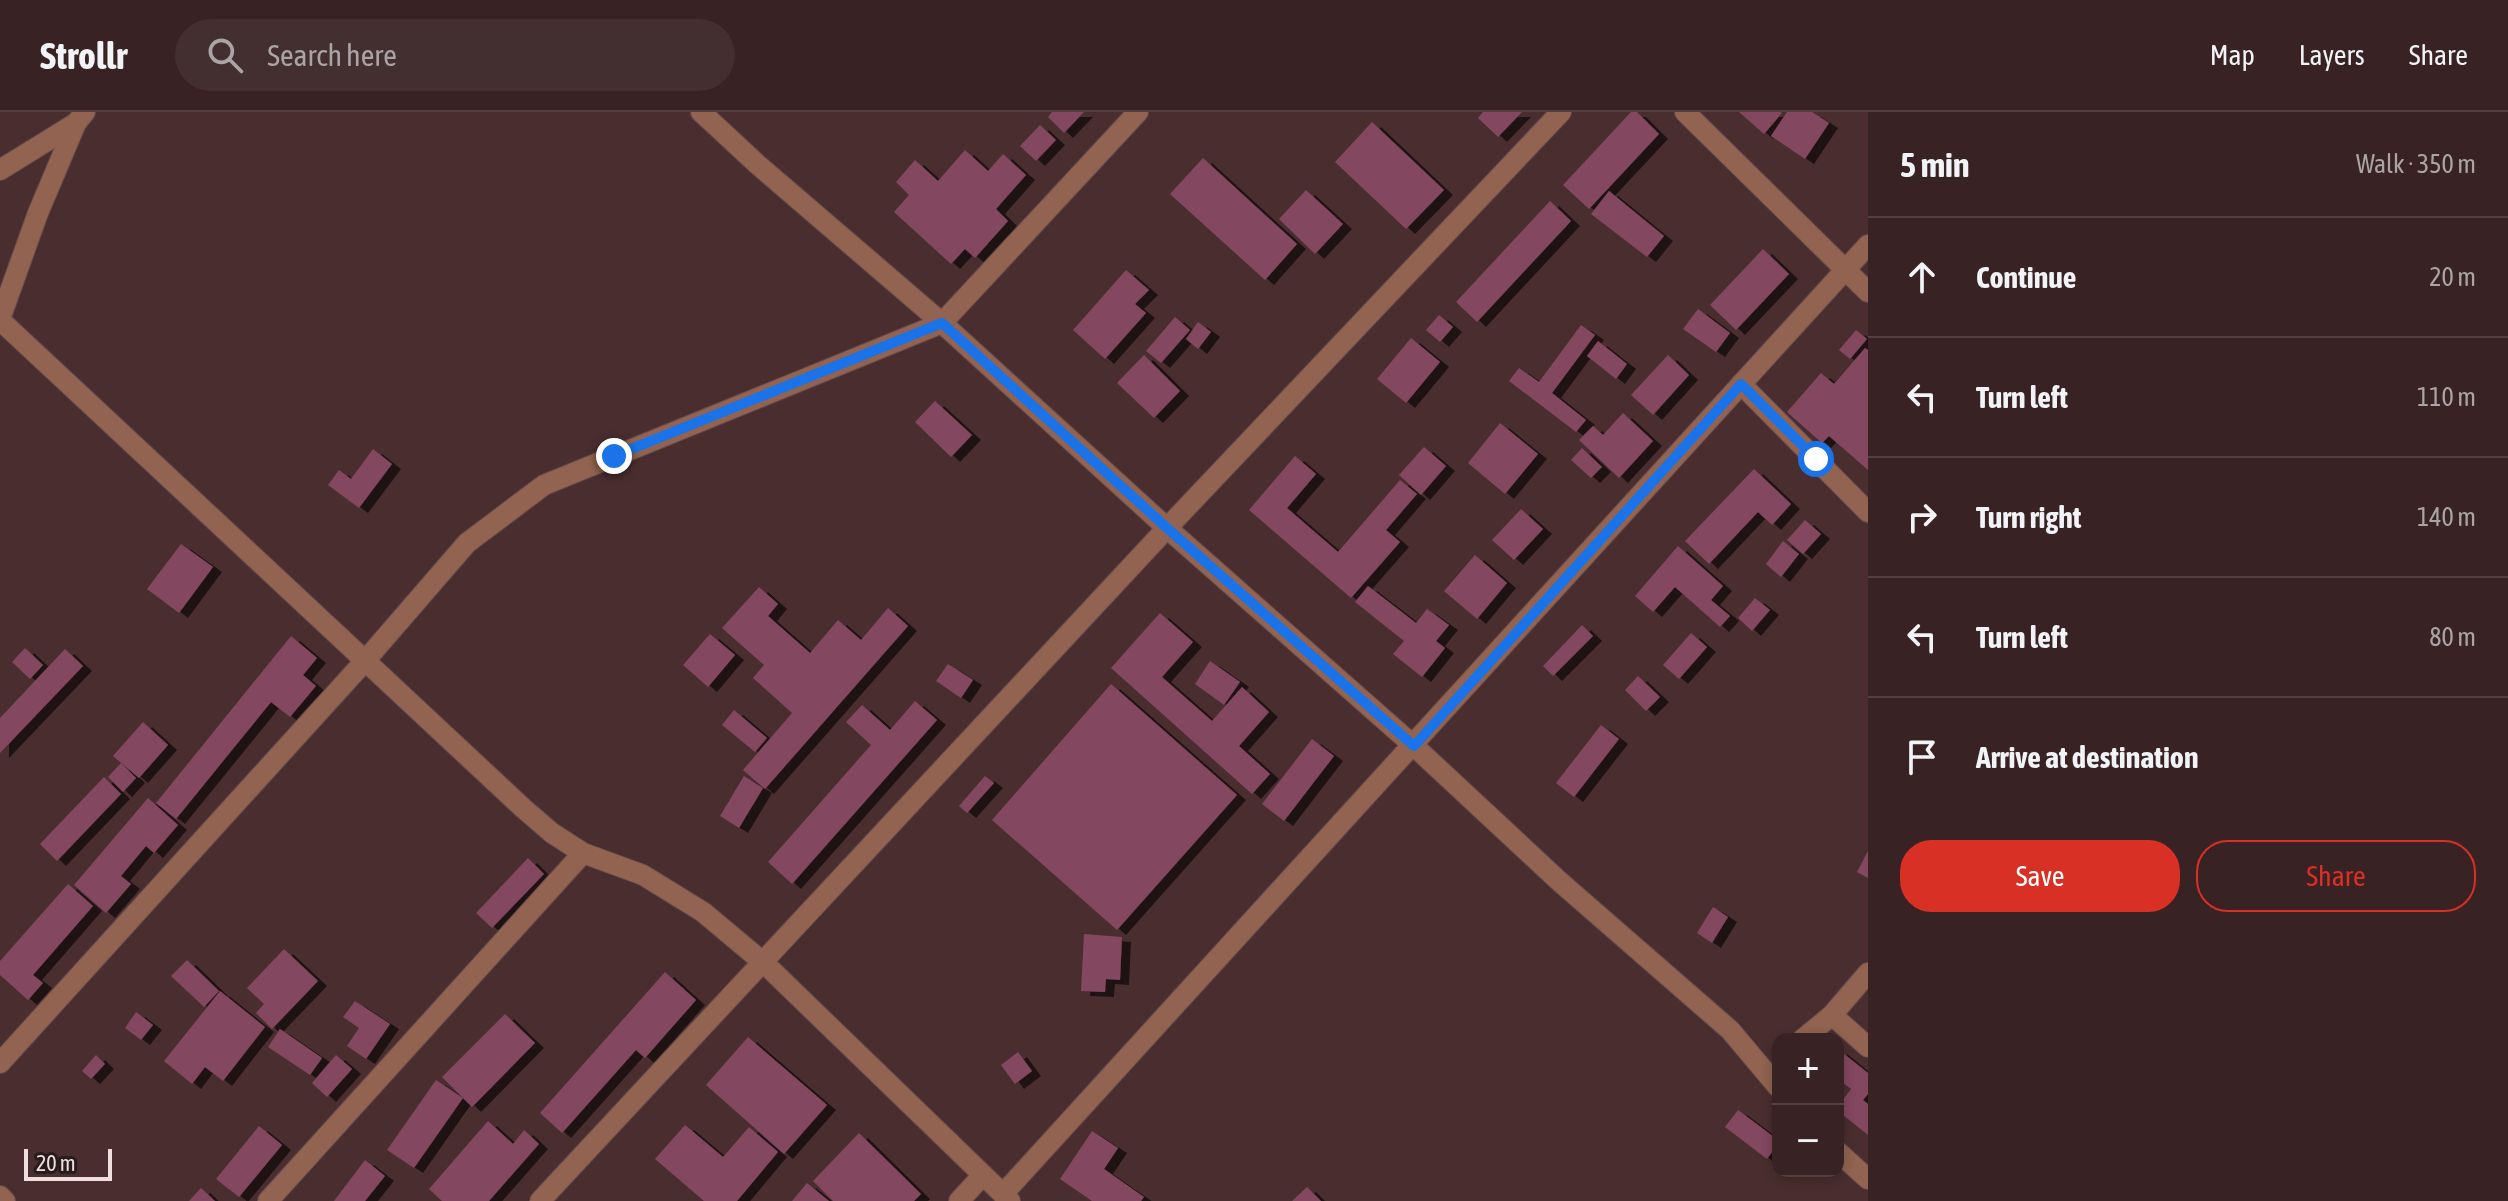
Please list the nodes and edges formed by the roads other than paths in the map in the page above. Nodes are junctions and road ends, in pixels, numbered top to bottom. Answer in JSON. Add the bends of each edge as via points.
{"nodes":[{"id":1,"x":1138,"y":112,"type":"edge"},
{"id":2,"x":1561,"y":112,"type":"edge"},
{"id":3,"x":1685,"y":112,"type":"edge"},
{"id":4,"x":713,"y":116,"type":"edge"},
{"id":5,"x":80,"y":118,"type":"edge"},
{"id":6,"x":0,"y":170,"type":"edge"},
{"id":7,"x":1868,"y":245,"type":"edge"},
{"id":8,"x":1845,"y":269,"type":"junction"},
{"id":9,"x":1868,"y":292,"type":"edge"},
{"id":10,"x":0,"y":320,"type":"edge"},
{"id":11,"x":942,"y":323,"type":"junction"},
{"id":12,"x":1741,"y":384,"type":"junction"},
{"id":13,"x":1868,"y":512,"type":"edge"},
{"id":14,"x":1167,"y":528,"type":"junction"},
{"id":15,"x":364,"y":662,"type":"junction"},
{"id":16,"x":1414,"y":746,"type":"junction"},
{"id":17,"x":583,"y":853,"type":"junction"},
{"id":18,"x":764,"y":963,"type":"junction"},
{"id":19,"x":1868,"y":973,"type":"edge"},
{"id":20,"x":1832,"y":1015,"type":"junction"},
{"id":21,"x":1810,"y":1033,"type":"edge"},
{"id":22,"x":1868,"y":1047,"type":"edge"},
{"id":23,"x":0,"y":1063,"type":"edge"},
{"id":24,"x":1772,"y":1065,"type":"edge"},
{"id":25,"x":1844,"y":1157,"type":"edge"},
{"id":26,"x":983,"y":1175,"type":"junction"},
{"id":27,"x":1868,"y":1179,"type":"edge"},
{"id":28,"x":0,"y":1196,"type":"edge"},
{"id":29,"x":1007,"y":1197,"type":"edge"},
{"id":30,"x":5,"y":1201,"type":"edge"},
{"id":31,"x":268,"y":1201,"type":"edge"},
{"id":32,"x":540,"y":1201,"type":"edge"},
{"id":33,"x":959,"y":1201,"type":"edge"}],
"edges":[{"from":1,"to":11,"type":"street"},
{"from":2,"to":14,"type":"street"},
{"from":3,"to":8,"type":"street"},
{"from":4,"to":11,"type":"street"},
{"from":5,"to":6,"type":"street"},
{"from":5,"to":10,"type":"street","via":[[38,213]]},
{"from":7,"to":8,"type":"street"},
{"from":8,"to":9,"type":"street"},
{"from":8,"to":12,"type":"street"},
{"from":10,"to":15,"type":"street"},
{"from":11,"to":14,"type":"street"},
{"from":11,"to":15,"type":"street","via":[[544,485],[467,543]]},
{"from":12,"to":13,"type":"street"},
{"from":12,"to":16,"type":"street"},
{"from":14,"to":16,"type":"street"},
{"from":14,"to":18,"type":"street"},
{"from":15,"to":17,"type":"street","via":[[523,808]]},
{"from":15,"to":23,"type":"street"},
{"from":16,"to":24,"type":"street","via":[[1559,881]]},
{"from":16,"to":29,"type":"street"},
{"from":17,"to":18,"type":"street","via":[[643,875],[703,912]]},
{"from":17,"to":31,"type":"street"},
{"from":18,"to":26,"type":"street"},
{"from":18,"to":32,"type":"street"},
{"from":19,"to":20,"type":"street"},
{"from":20,"to":21,"type":"street"},
{"from":20,"to":22,"type":"street"},
{"from":25,"to":27,"type":"street"},
{"from":26,"to":29,"type":"street"},
{"from":26,"to":33,"type":"street"},
{"from":28,"to":30,"type":"street"}]}
